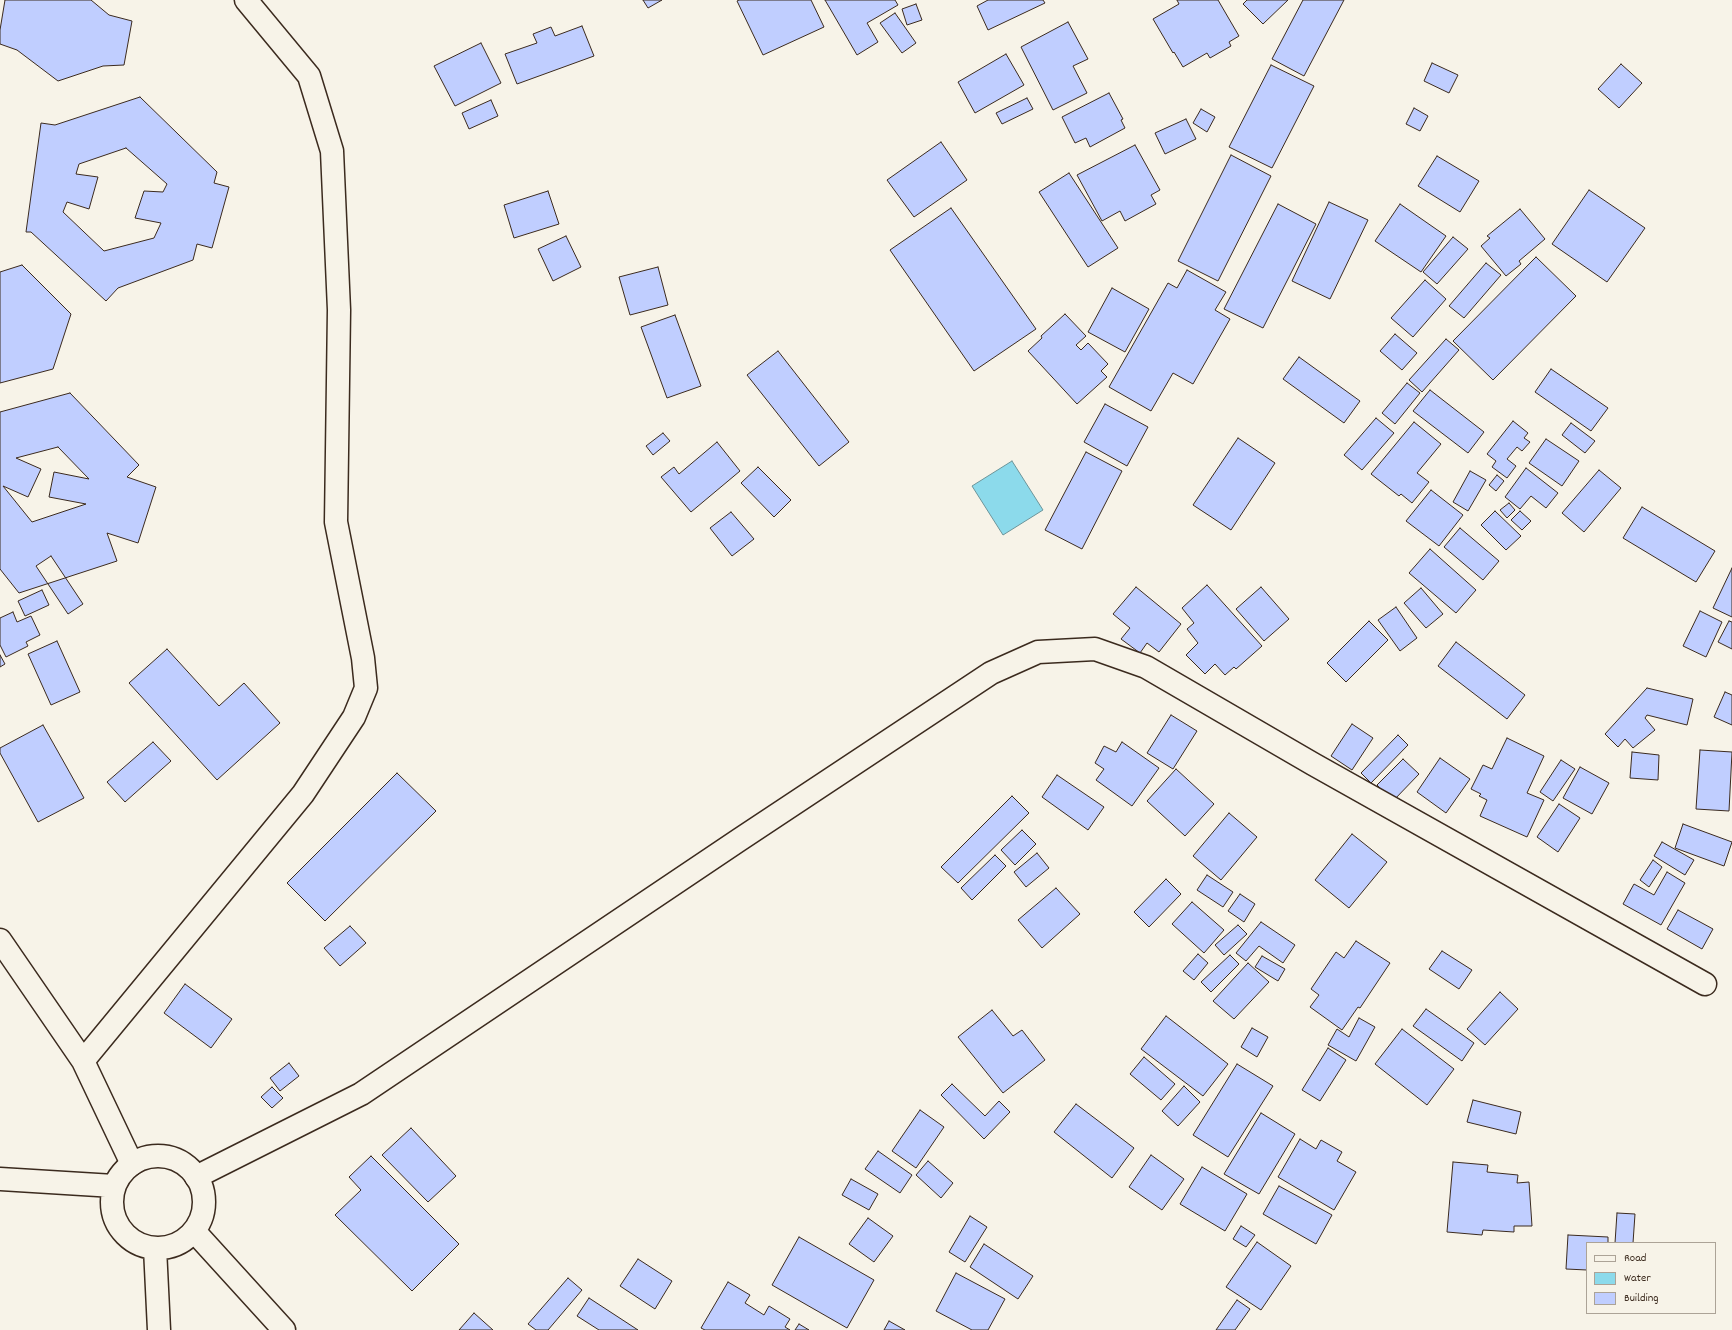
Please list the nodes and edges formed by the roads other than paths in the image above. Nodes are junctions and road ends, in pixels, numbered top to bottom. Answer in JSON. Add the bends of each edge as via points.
{"nodes":[{"id":1,"x":246,"y":0,"type":"edge"},
{"id":2,"x":0,"y":940,"type":"edge"},
{"id":3,"x":1705,"y":984,"type":"dead end"},
{"id":4,"x":83,"y":1061,"type":"junction"},
{"id":5,"x":132,"y":1164,"type":"junction"},
{"id":6,"x":196,"y":1177,"type":"junction"},
{"id":7,"x":0,"y":1179,"type":"edge"},
{"id":8,"x":114,"y":1186,"type":"junction"},
{"id":9,"x":194,"y":1231,"type":"junction"},
{"id":10,"x":156,"y":1248,"type":"junction"},
{"id":11,"x":159,"y":1330,"type":"edge"},
{"id":12,"x":284,"y":1330,"type":"edge"}],
"edges":[{"from":1,"to":4,"type":"street","via":[[310,76],[332,151],[339,310],[336,522],[363,658],[366,688],[354,717],[303,794]]},
{"from":2,"to":4,"type":"street"},
{"from":3,"to":6,"type":"street","via":[[1146,667],[1095,649],[1038,652],[991,673],[361,1094]]},
{"from":4,"to":5,"type":"street"},
{"from":5,"to":6,"type":"street","via":[[145,1158],[159,1156],[174,1159],[186,1166]]},
{"from":5,"to":8,"type":"street","via":[[121,1173]]},
{"from":6,"to":9,"type":"street","via":[[202,1190],[204,1204],[201,1218]]},
{"from":7,"to":8,"type":"street"},
{"from":8,"to":10,"type":"street","via":[[113,1214],[119,1228],[141,1245]]},
{"from":9,"to":10,"type":"street","via":[[183,1241],[170,1247]]},
{"from":9,"to":12,"type":"street"},
{"from":10,"to":11,"type":"street"}]}
